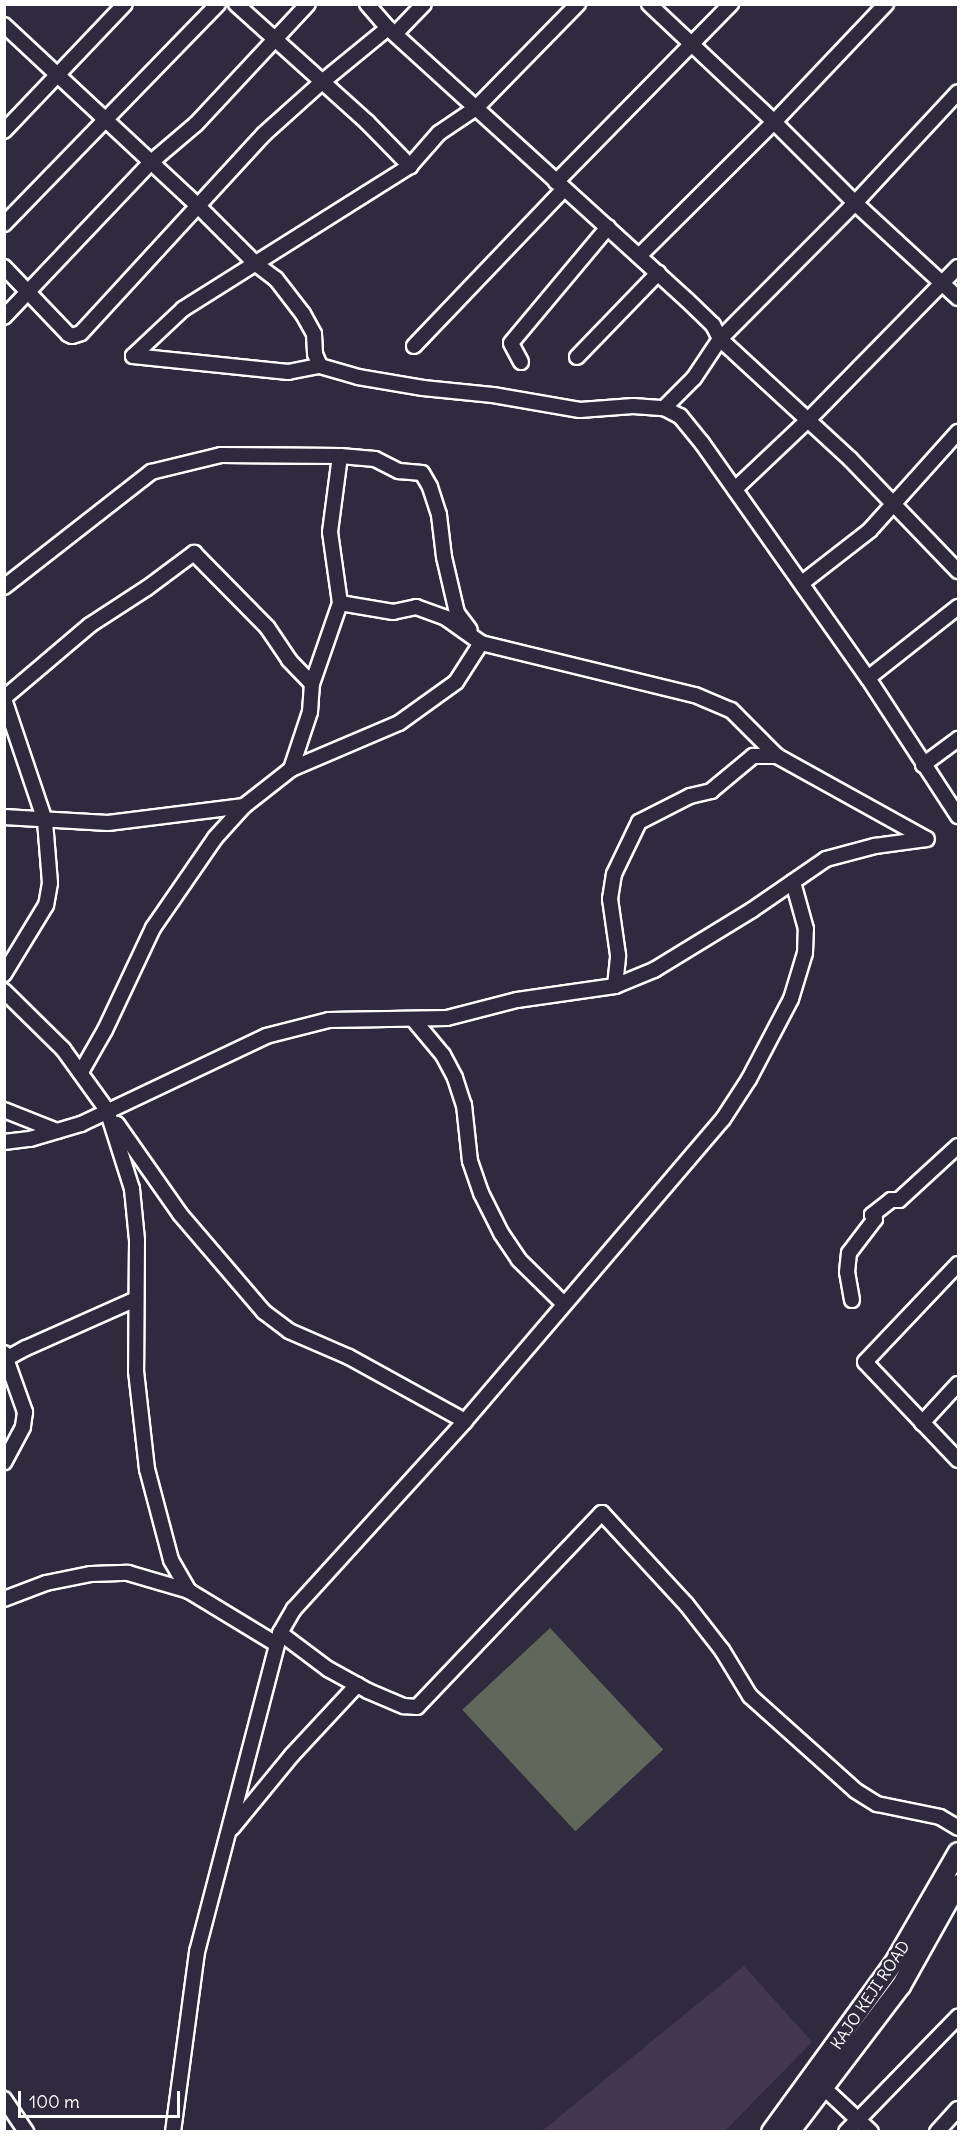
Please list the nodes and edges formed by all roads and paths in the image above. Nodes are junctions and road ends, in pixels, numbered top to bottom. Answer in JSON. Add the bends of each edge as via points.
{"nodes":[{"id":1,"x":125,"y":4,"type":"edge"},
{"id":2,"x":218,"y":4,"type":"edge"},
{"id":3,"x":236,"y":4,"type":"edge"},
{"id":4,"x":308,"y":4,"type":"edge"},
{"id":5,"x":367,"y":4,"type":"edge"},
{"id":6,"x":424,"y":4,"type":"edge"},
{"id":7,"x":578,"y":4,"type":"edge"},
{"id":8,"x":649,"y":4,"type":"edge"},
{"id":9,"x":731,"y":4,"type":"edge"},
{"id":10,"x":886,"y":4,"type":"edge"},
{"id":11,"x":392,"y":31,"type":"junction"},
{"id":12,"x":6,"y":32,"type":"edge"},
{"id":13,"x":276,"y":39,"type":"junction"},
{"id":14,"x":691,"y":45,"type":"junction"},
{"id":15,"x":58,"y":75,"type":"junction"},
{"id":16,"x":322,"y":82,"type":"junction"},
{"id":17,"x":958,"y":92,"type":"edge"},
{"id":18,"x":476,"y":108,"type":"junction"},
{"id":19,"x":105,"y":122,"type":"junction"},
{"id":20,"x":774,"y":122,"type":"junction"},
{"id":21,"x":4,"y":131,"type":"edge"},
{"id":22,"x":150,"y":163,"type":"junction"},
{"id":23,"x":410,"y":166,"type":"junction"},
{"id":24,"x":560,"y":186,"type":"junction"},
{"id":25,"x":855,"y":203,"type":"junction"},
{"id":26,"x":199,"y":207,"type":"junction"},
{"id":27,"x":4,"y":224,"type":"edge"},
{"id":28,"x":608,"y":227,"type":"junction"},
{"id":29,"x":640,"y":255,"type":"junction"},
{"id":30,"x":256,"y":264,"type":"junction"},
{"id":31,"x":4,"y":267,"type":"edge"},
{"id":32,"x":958,"y":267,"type":"edge"},
{"id":33,"x":658,"y":273,"type":"junction"},
{"id":34,"x":942,"y":284,"type":"junction"},
{"id":35,"x":29,"y":292,"type":"junction"},
{"id":36,"x":958,"y":298,"type":"edge"},
{"id":37,"x":4,"y":317,"type":"edge"},
{"id":38,"x":720,"y":339,"type":"junction"},
{"id":39,"x":414,"y":346,"type":"dead end"},
{"id":40,"x":578,"y":357,"type":"dead end"},
{"id":41,"x":521,"y":362,"type":"dead end"},
{"id":42,"x":320,"y":366,"type":"junction"},
{"id":43,"x":664,"y":408,"type":"junction"},
{"id":44,"x":808,"y":420,"type":"junction"},
{"id":45,"x":958,"y":432,"type":"edge"},
{"id":46,"x":340,"y":456,"type":"junction"},
{"id":47,"x":735,"y":489,"type":"junction"},
{"id":48,"x":893,"y":502,"type":"junction"},
{"id":49,"x":958,"y":571,"type":"edge"},
{"id":50,"x":802,"y":583,"type":"junction"},
{"id":51,"x":4,"y":587,"type":"edge"},
{"id":52,"x":340,"y":603,"type":"junction"},
{"id":53,"x":958,"y":607,"type":"edge"},
{"id":54,"x":481,"y":644,"type":"junction"},
{"id":55,"x":868,"y":678,"type":"junction"},
{"id":56,"x":312,"y":684,"type":"junction"},
{"id":57,"x":4,"y":699,"type":"edge"},
{"id":58,"x":7,"y":715,"type":"edge"},
{"id":59,"x":958,"y":739,"type":"edge"},
{"id":60,"x":777,"y":756,"type":"junction"},
{"id":61,"x":923,"y":765,"type":"junction"},
{"id":62,"x":291,"y":769,"type":"junction"},
{"id":63,"x":244,"y":806,"type":"junction"},
{"id":64,"x":958,"y":816,"type":"edge"},
{"id":65,"x":4,"y":817,"type":"edge"},
{"id":66,"x":45,"y":821,"type":"junction"},
{"id":67,"x":793,"y":882,"type":"junction"},
{"id":68,"x":4,"y":974,"type":"edge"},
{"id":69,"x":615,"y":986,"type":"junction"},
{"id":70,"x":4,"y":991,"type":"edge"},
{"id":71,"x":413,"y":1019,"type":"junction"},
{"id":72,"x":81,"y":1072,"type":"junction"},
{"id":73,"x":4,"y":1110,"type":"edge"},
{"id":74,"x":107,"y":1110,"type":"junction"},
{"id":75,"x":57,"y":1131,"type":"junction"},
{"id":76,"x":4,"y":1142,"type":"edge"},
{"id":77,"x":958,"y":1146,"type":"edge"},
{"id":78,"x":958,"y":1264,"type":"edge"},
{"id":79,"x":136,"y":1299,"type":"junction"},
{"id":80,"x":852,"y":1300,"type":"dead end"},
{"id":81,"x":564,"y":1304,"type":"junction"},
{"id":82,"x":5,"y":1357,"type":"edge"},
{"id":83,"x":958,"y":1384,"type":"edge"},
{"id":84,"x":465,"y":1422,"type":"junction"},
{"id":85,"x":922,"y":1423,"type":"junction"},
{"id":86,"x":958,"y":1460,"type":"edge"},
{"id":87,"x":4,"y":1462,"type":"edge"},
{"id":88,"x":189,"y":1591,"type":"junction"},
{"id":89,"x":4,"y":1599,"type":"edge"},
{"id":90,"x":278,"y":1639,"type":"junction"},
{"id":91,"x":357,"y":1684,"type":"junction"},
{"id":92,"x":958,"y":1828,"type":"edge"},
{"id":93,"x":229,"y":1832,"type":"junction"},
{"id":94,"x":958,"y":1852,"type":"edge"},
{"id":95,"x":958,"y":1884,"type":"edge"},
{"id":96,"x":958,"y":2017,"type":"edge"},
{"id":97,"x":824,"y":2088,"type":"junction"},
{"id":98,"x":4,"y":2099,"type":"edge"},
{"id":99,"x":958,"y":2109,"type":"edge"},
{"id":100,"x":859,"y":2120,"type":"junction"},
{"id":101,"x":25,"y":2131,"type":"edge"},
{"id":102,"x":173,"y":2132,"type":"edge"},
{"id":103,"x":771,"y":2132,"type":"edge"},
{"id":104,"x":790,"y":2132,"type":"edge"},
{"id":105,"x":846,"y":2132,"type":"edge"},
{"id":106,"x":871,"y":2132,"type":"edge"},
{"id":107,"x":937,"y":2132,"type":"edge"}],
"edges":[{"from":1,"to":15,"type":"street"},
{"from":2,"to":19,"type":"street"},
{"from":3,"to":13,"type":"street"},
{"from":4,"to":13,"type":"street"},
{"from":5,"to":11,"type":"street"},
{"from":6,"to":11,"type":"street"},
{"from":7,"to":18,"type":"street"},
{"from":8,"to":14,"type":"street"},
{"from":9,"to":14,"type":"street"},
{"from":10,"to":20,"type":"street"},
{"from":11,"to":16,"type":"street"},
{"from":11,"to":18,"type":"street"},
{"from":12,"to":15,"type":"street"},
{"from":13,"to":16,"type":"street"},
{"from":13,"to":22,"type":"street","via":[[196,124]]},
{"from":14,"to":20,"type":"street"},
{"from":14,"to":24,"type":"street"},
{"from":15,"to":19,"type":"street"},
{"from":15,"to":21,"type":"street"},
{"from":16,"to":23,"type":"street"},
{"from":16,"to":26,"type":"street","via":[[264,134]]},
{"from":17,"to":25,"type":"street"},
{"from":18,"to":23,"type":"street","via":[[440,133]]},
{"from":18,"to":24,"type":"street"},
{"from":19,"to":22,"type":"street"},
{"from":19,"to":27,"type":"street"},
{"from":20,"to":25,"type":"street"},
{"from":20,"to":29,"type":"street"},
{"from":22,"to":26,"type":"street"},
{"from":22,"to":35,"type":"street"},
{"from":23,"to":30,"type":"street"},
{"from":24,"to":28,"type":"street"},
{"from":24,"to":39,"type":"street"},
{"from":25,"to":34,"type":"street"},
{"from":25,"to":38,"type":"street"},
{"from":26,"to":30,"type":"street"},
{"from":26,"to":35,"type":"street","via":[[76,336],[68,334]]},
{"from":28,"to":29,"type":"street"},
{"from":28,"to":41,"type":"street","via":[[511,343]]},
{"from":29,"to":33,"type":"street"},
{"from":30,"to":42,"type":"street","via":[[276,279],[303,314],[314,334]]},
{"from":30,"to":42,"type":"street","via":[[183,309],[133,356],[288,372]]},
{"from":31,"to":35,"type":"street"},
{"from":32,"to":34,"type":"street"},
{"from":33,"to":38,"type":"street","via":[[713,326]]},
{"from":33,"to":40,"type":"street"},
{"from":34,"to":36,"type":"street"},
{"from":34,"to":44,"type":"street"},
{"from":35,"to":37,"type":"street"},
{"from":38,"to":43,"type":"street","via":[[694,378]]},
{"from":38,"to":44,"type":"street"},
{"from":42,"to":43,"type":"street","via":[[423,388],[580,410]]},
{"from":43,"to":47,"type":"street","via":[[689,426]]},
{"from":44,"to":47,"type":"street"},
{"from":44,"to":48,"type":"street"},
{"from":45,"to":48,"type":"street"},
{"from":46,"to":51,"type":"street","via":[[221,455],[151,472]]},
{"from":46,"to":52,"type":"street","via":[[330,532]]},
{"from":46,"to":54,"type":"street","via":[[375,459],[399,471],[422,473],[440,515],[444,557],[457,613]]},
{"from":47,"to":50,"type":"street"},
{"from":48,"to":49,"type":"street"},
{"from":48,"to":50,"type":"street","via":[[870,530]]},
{"from":50,"to":55,"type":"street"},
{"from":52,"to":54,"type":"street","via":[[393,612],[416,607],[446,618]]},
{"from":52,"to":56,"type":"street"},
{"from":53,"to":55,"type":"street"},
{"from":54,"to":60,"type":"street","via":[[695,694],[731,710]]},
{"from":54,"to":62,"type":"street","via":[[456,682],[399,723]]},
{"from":55,"to":61,"type":"street"},
{"from":56,"to":57,"type":"street","via":[[289,660],[267,627],[194,553],[90,625]]},
{"from":56,"to":62,"type":"street","via":[[310,712]]},
{"from":57,"to":58,"type":"street"},
{"from":58,"to":66,"type":"street"},
{"from":59,"to":61,"type":"street"},
{"from":60,"to":67,"type":"street","via":[[927,839],[875,846],[826,859]]},
{"from":60,"to":69,"type":"street","via":[[753,756],[711,791],[690,796],[639,822],[615,874],[610,899],[618,955]]},
{"from":61,"to":64,"type":"street"},
{"from":62,"to":63,"type":"street"},
{"from":63,"to":66,"type":"street","via":[[108,823]]},
{"from":63,"to":72,"type":"street","via":[[215,838],[153,928]]},
{"from":65,"to":66,"type":"street"},
{"from":66,"to":68,"type":"street","via":[[50,883],[46,905]]},
{"from":67,"to":69,"type":"street","via":[[654,970]]},
{"from":67,"to":81,"type":"street","via":[[806,930],[805,952],[791,999],[749,1079],[723,1119]]},
{"from":69,"to":71,"type":"street","via":[[517,1000],[447,1018]]},
{"from":70,"to":72,"type":"street","via":[[63,1048]]},
{"from":71,"to":74,"type":"street","via":[[329,1020],[266,1036]]},
{"from":71,"to":81,"type":"street","via":[[443,1055],[455,1078],[464,1105],[470,1161],[501,1233],[519,1260]]},
{"from":72,"to":74,"type":"street"},
{"from":73,"to":75,"type":"street"},
{"from":74,"to":75,"type":"street"},
{"from":74,"to":79,"type":"street","via":[[132,1189],[137,1240]]},
{"from":74,"to":84,"type":"street","via":[[180,1214],[264,1312],[289,1331],[349,1357]]},
{"from":75,"to":76,"type":"street"},
{"from":77,"to":80,"type":"street","via":[[899,1200],[891,1200],[872,1215],[875,1220],[849,1254],[847,1272]]},
{"from":78,"to":85,"type":"street","via":[[865,1362]]},
{"from":79,"to":82,"type":"street"},
{"from":79,"to":88,"type":"street","via":[[135,1371],[147,1468],[171,1560]]},
{"from":81,"to":84,"type":"street"},
{"from":82,"to":87,"type":"street","via":[[25,1412],[23,1427]]},
{"from":83,"to":85,"type":"street"},
{"from":84,"to":90,"type":"street","via":[[294,1609]]},
{"from":85,"to":86,"type":"street"},
{"from":88,"to":89,"type":"street","via":[[128,1574],[91,1574],[46,1583]]},
{"from":88,"to":90,"type":"street"},
{"from":90,"to":91,"type":"street"},
{"from":90,"to":93,"type":"street"},
{"from":91,"to":92,"type":"street","via":[[404,1706],[417,1707],[602,1513],[686,1604],[722,1650],[750,1696],[856,1791],[877,1804],[940,1817]]},
{"from":91,"to":93,"type":"street"},
{"from":93,"to":102,"type":"street","via":[[197,1952]]},
{"from":94,"to":103,"type":"main road","name":"KAJO KEJI ROAD","via":[[894,1963]]},
{"from":95,"to":97,"type":"main road","name":"KAJO KEJI ROAD","via":[[902,1986]]},
{"from":96,"to":100,"type":"street"},
{"from":97,"to":100,"type":"street"},
{"from":97,"to":104,"type":"main road","name":"KAJO KEJI ROAD"},
{"from":98,"to":101,"type":"street"},
{"from":99,"to":107,"type":"street"},
{"from":100,"to":105,"type":"street"},
{"from":100,"to":106,"type":"street"}]}
